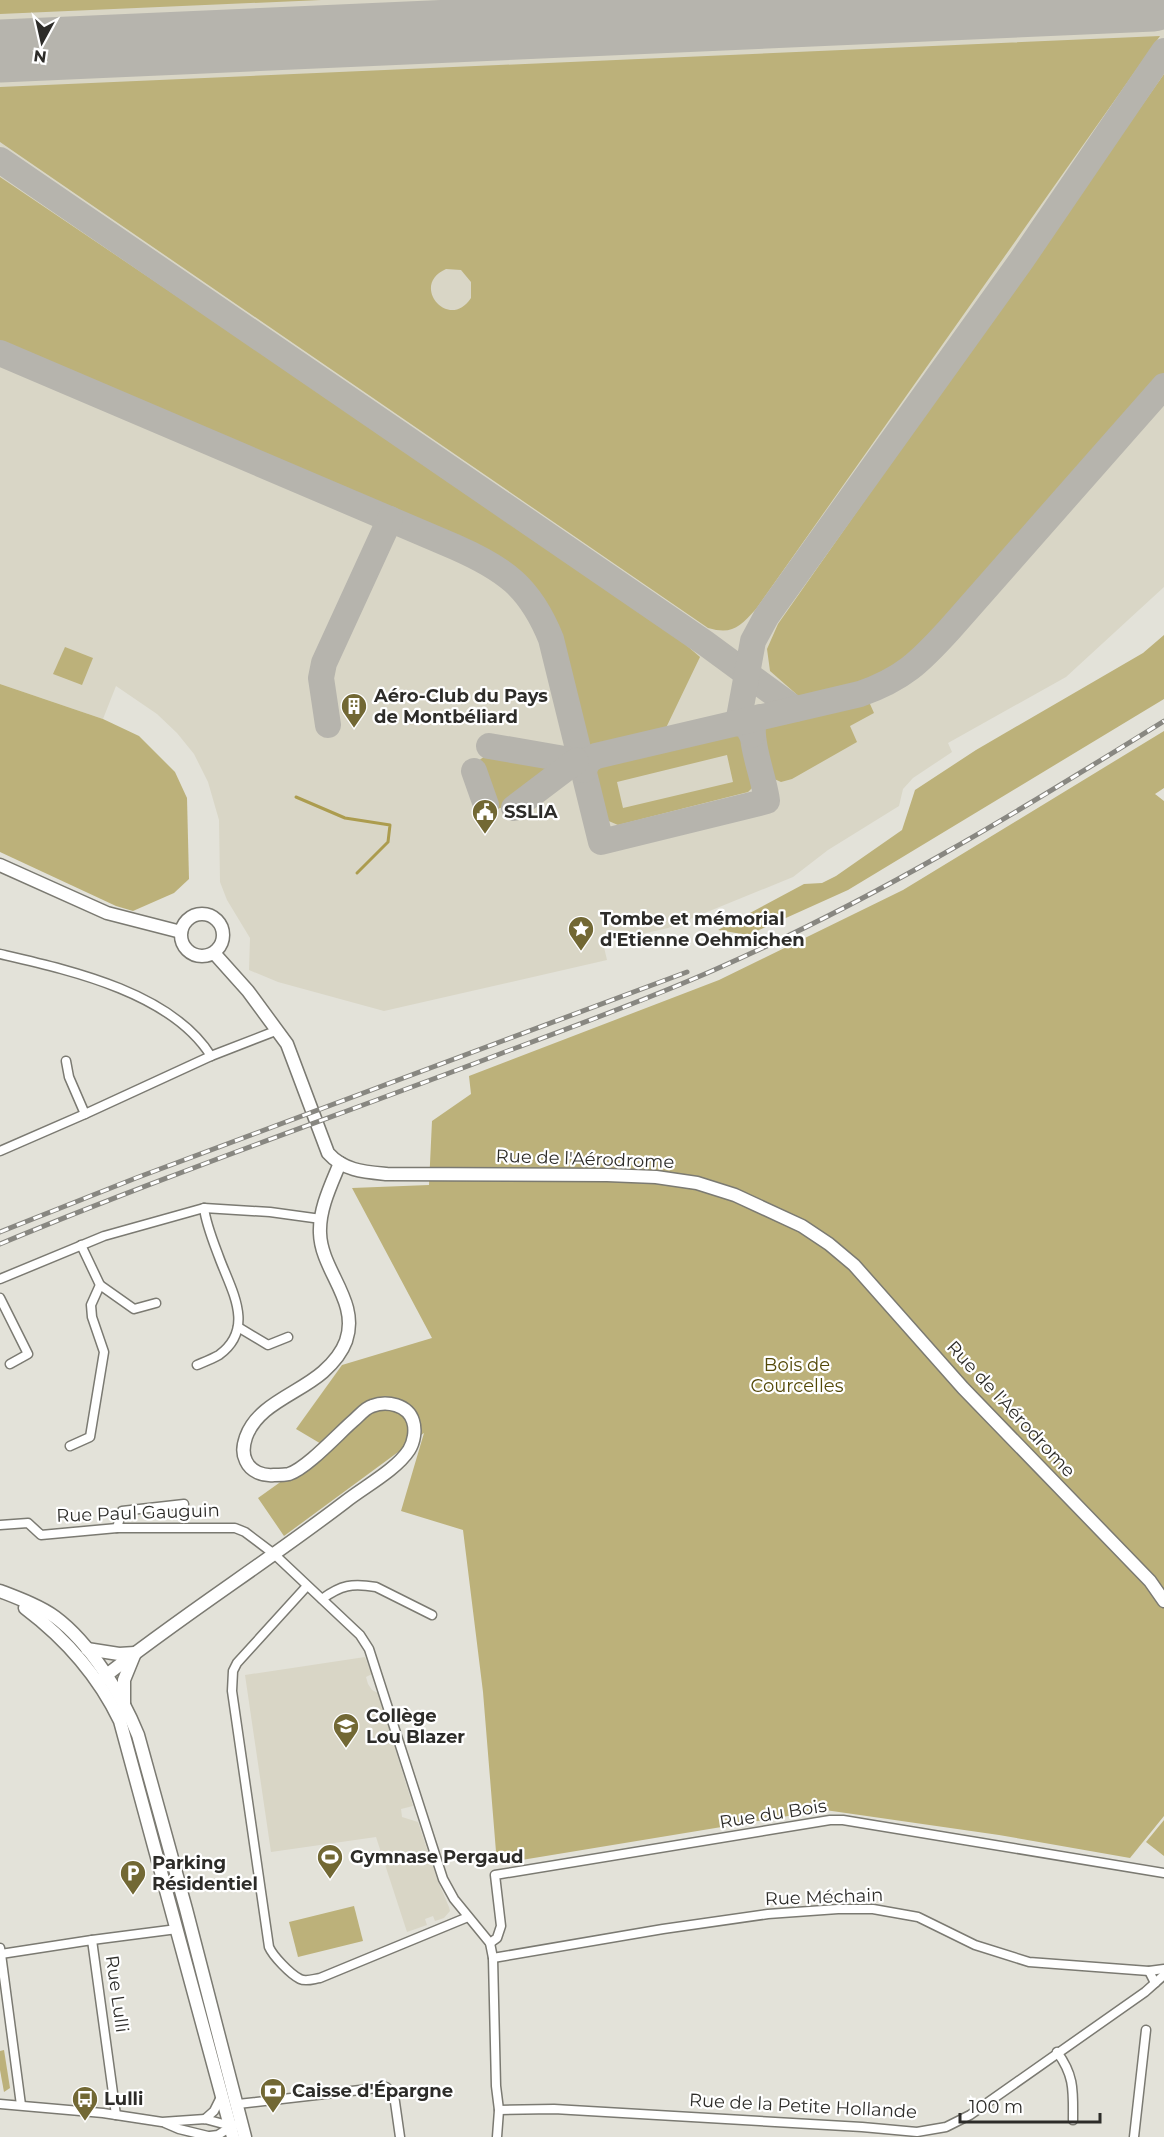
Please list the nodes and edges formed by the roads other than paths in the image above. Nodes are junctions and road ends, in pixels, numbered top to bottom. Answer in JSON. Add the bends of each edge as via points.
{"nodes":[{"id":1,"x":0,"y":865,"type":"edge"},
{"id":2,"x":180,"y":932,"type":"junction"},
{"id":3,"x":214,"y":953,"type":"junction"},
{"id":4,"x":0,"y":954,"type":"edge"},
{"id":5,"x":278,"y":1030,"type":"junction"},
{"id":6,"x":211,"y":1056,"type":"junction"},
{"id":7,"x":66,"y":1061,"type":"dead end"},
{"id":8,"x":85,"y":1114,"type":"junction"},
{"id":9,"x":0,"y":1151,"type":"edge"},
{"id":10,"x":340,"y":1163,"type":"junction"},
{"id":11,"x":204,"y":1208,"type":"junction"},
{"id":12,"x":321,"y":1219,"type":"junction"},
{"id":13,"x":81,"y":1245,"type":"junction"},
{"id":14,"x":0,"y":1279,"type":"edge"},
{"id":15,"x":100,"y":1285,"type":"junction"},
{"id":16,"x":0,"y":1299,"type":"edge"},
{"id":17,"x":156,"y":1303,"type":"dead end"},
{"id":18,"x":238,"y":1328,"type":"junction"},
{"id":19,"x":288,"y":1337,"type":"dead end"},
{"id":20,"x":10,"y":1364,"type":"dead end"},
{"id":21,"x":197,"y":1365,"type":"dead end"},
{"id":22,"x":70,"y":1446,"type":"dead end"},
{"id":23,"x":184,"y":1504,"type":"dead end"},
{"id":24,"x":0,"y":1525,"type":"edge"},
{"id":25,"x":117,"y":1528,"type":"junction"},
{"id":26,"x":274,"y":1554,"type":"junction"},
{"id":27,"x":307,"y":1586,"type":"junction"},
{"id":28,"x":4,"y":1593,"type":"edge"},
{"id":29,"x":322,"y":1599,"type":"junction"},
{"id":30,"x":1164,"y":1600,"type":"edge"},
{"id":31,"x":432,"y":1615,"type":"dead end"},
{"id":32,"x":87,"y":1649,"type":"junction"},
{"id":33,"x":135,"y":1653,"type":"junction"},
{"id":34,"x":102,"y":1678,"type":"junction"},
{"id":35,"x":124,"y":1706,"type":"junction"},
{"id":36,"x":1164,"y":1873,"type":"edge"},
{"id":37,"x":468,"y":1917,"type":"junction"},
{"id":38,"x":177,"y":1929,"type":"junction"},
{"id":39,"x":92,"y":1940,"type":"junction"},
{"id":40,"x":490,"y":1942,"type":"junction"},
{"id":41,"x":1,"y":1951,"type":"edge"},
{"id":42,"x":493,"y":1958,"type":"junction"},
{"id":43,"x":1164,"y":1969,"type":"edge"},
{"id":44,"x":1149,"y":1971,"type":"junction"},
{"id":45,"x":1164,"y":1974,"type":"edge"},
{"id":46,"x":1155,"y":1983,"type":"junction"},
{"id":47,"x":1146,"y":2030,"type":"dead end"},
{"id":48,"x":1057,"y":2052,"type":"junction"},
{"id":49,"x":222,"y":2094,"type":"junction"},
{"id":50,"x":238,"y":2104,"type":"junction"},
{"id":51,"x":1,"y":2105,"type":"edge"},
{"id":52,"x":21,"y":2106,"type":"junction"},
{"id":53,"x":499,"y":2110,"type":"junction"},
{"id":54,"x":116,"y":2115,"type":"junction"},
{"id":55,"x":205,"y":2119,"type":"junction"},
{"id":56,"x":1073,"y":2120,"type":"dead end"},
{"id":57,"x":162,"y":2122,"type":"junction"},
{"id":58,"x":862,"y":2127,"type":"junction"},
{"id":59,"x":236,"y":2129,"type":"edge"},
{"id":60,"x":211,"y":2137,"type":"edge"},
{"id":61,"x":245,"y":2137,"type":"edge"},
{"id":62,"x":400,"y":2137,"type":"edge"},
{"id":63,"x":496,"y":2137,"type":"edge"},
{"id":64,"x":860,"y":2137,"type":"edge"},
{"id":65,"x":1134,"y":2137,"type":"edge"}],
"edges":[{"from":1,"to":2,"type":"street","via":[[107,913]]},
{"from":2,"to":3,"type":"street","via":[[183,945],[193,954]]},
{"from":2,"to":3,"type":"street","via":[[193,915],[213,916],[221,925],[223,937]]},
{"from":3,"to":5,"type":"street"},
{"from":4,"to":6,"type":"street","via":[[68,970],[158,1007],[200,1039]]},
{"from":5,"to":6,"type":"street"},
{"from":5,"to":10,"type":"street","via":[[292,1055],[328,1153]]},
{"from":6,"to":8,"type":"street"},
{"from":7,"to":8,"type":"street"},
{"from":8,"to":9,"type":"street"},
{"from":10,"to":12,"type":"street"},
{"from":10,"to":30,"type":"street","name":"Rue de l'Aérodrome","via":[[357,1171],[387,1174],[677,1179],[735,1195],[802,1226],[854,1265],[963,1388]]},
{"from":11,"to":12,"type":"street"},
{"from":11,"to":13,"type":"street"},
{"from":11,"to":18,"type":"street","via":[[237,1305]]},
{"from":12,"to":26,"type":"street","via":[[322,1246],[348,1311],[346,1341],[321,1374],[251,1425],[243,1452],[247,1462],[263,1475],[289,1474],[373,1405],[399,1406],[409,1412],[414,1436],[411,1448],[393,1467]]},
{"from":13,"to":14,"type":"street"},
{"from":13,"to":15,"type":"street"},
{"from":15,"to":17,"type":"street","via":[[134,1309]]},
{"from":15,"to":22,"type":"street","via":[[91,1305],[104,1352],[90,1437]]},
{"from":16,"to":20,"type":"street","via":[[28,1354]]},
{"from":18,"to":19,"type":"street","via":[[268,1345]]},
{"from":18,"to":21,"type":"street","via":[[228,1347]]},
{"from":23,"to":25,"type":"street","via":[[122,1511]]},
{"from":24,"to":25,"type":"street","name":"Rue Paul Gauguin","via":[[28,1523],[40,1535]]},
{"from":25,"to":26,"type":"street","name":"Rue Paul Gauguin","via":[[235,1528]]},
{"from":26,"to":27,"type":"street"},
{"from":26,"to":33,"type":"street"},
{"from":27,"to":29,"type":"street"},
{"from":27,"to":37,"type":"street","via":[[233,1671],[232,1690],[269,1947],[300,1978],[307,1980]]},
{"from":28,"to":32,"type":"street","via":[[53,1615]]},
{"from":28,"to":34,"type":"street","via":[[47,1624]]},
{"from":29,"to":31,"type":"street","via":[[338,1588],[376,1587]]},
{"from":29,"to":37,"type":"street","via":[[360,1635],[369,1649],[443,1879]]},
{"from":32,"to":33,"type":"street"},
{"from":32,"to":34,"type":"street"},
{"from":33,"to":34,"type":"street"},
{"from":33,"to":35,"type":"street","via":[[124,1680]]},
{"from":34,"to":35,"type":"street"},
{"from":34,"to":38,"type":"street","via":[[120,1721]]},
{"from":35,"to":50,"type":"street","via":[[138,1735]]},
{"from":36,"to":40,"type":"street","name":"Rue du Bois","via":[[830,1821],[495,1875],[501,1926],[497,1938]]},
{"from":37,"to":40,"type":"street"},
{"from":38,"to":39,"type":"street"},
{"from":38,"to":49,"type":"street"},
{"from":39,"to":41,"type":"street","name":"Rue Lulli"},
{"from":39,"to":54,"type":"street","name":"Rue Lulli"},
{"from":40,"to":42,"type":"street"},
{"from":41,"to":52,"type":"street"},
{"from":42,"to":44,"type":"street","name":"Rue Méchain","via":[[768,1914],[873,1909],[918,1917],[975,1945],[1029,1962]]},
{"from":42,"to":53,"type":"street"},
{"from":43,"to":44,"type":"street","name":"Rue Méchain"},
{"from":44,"to":46,"type":"street"},
{"from":45,"to":46,"type":"street","name":"Rue de la Petite Hollande"},
{"from":46,"to":48,"type":"street","name":"Rue de la Petite Hollande"},
{"from":47,"to":65,"type":"street"},
{"from":48,"to":56,"type":"street","via":[[1067,2065],[1073,2085]]},
{"from":48,"to":58,"type":"street","name":"Rue de la Petite Hollande","via":[[970,2115],[946,2127],[917,2132]]},
{"from":49,"to":55,"type":"street"},
{"from":49,"to":59,"type":"street"},
{"from":50,"to":59,"type":"street"},
{"from":50,"to":62,"type":"street","via":[[386,2087],[394,2095]]},
{"from":51,"to":52,"type":"street"},
{"from":52,"to":54,"type":"street"},
{"from":53,"to":58,"type":"street","name":"Rue de la Petite Hollande","via":[[554,2109]]},
{"from":53,"to":63,"type":"street"},
{"from":54,"to":57,"type":"street"},
{"from":55,"to":57,"type":"street"},
{"from":55,"to":59,"type":"street"},
{"from":57,"to":60,"type":"street"},
{"from":58,"to":64,"type":"street"},
{"from":59,"to":60,"type":"street"},
{"from":59,"to":61,"type":"street"}]}
